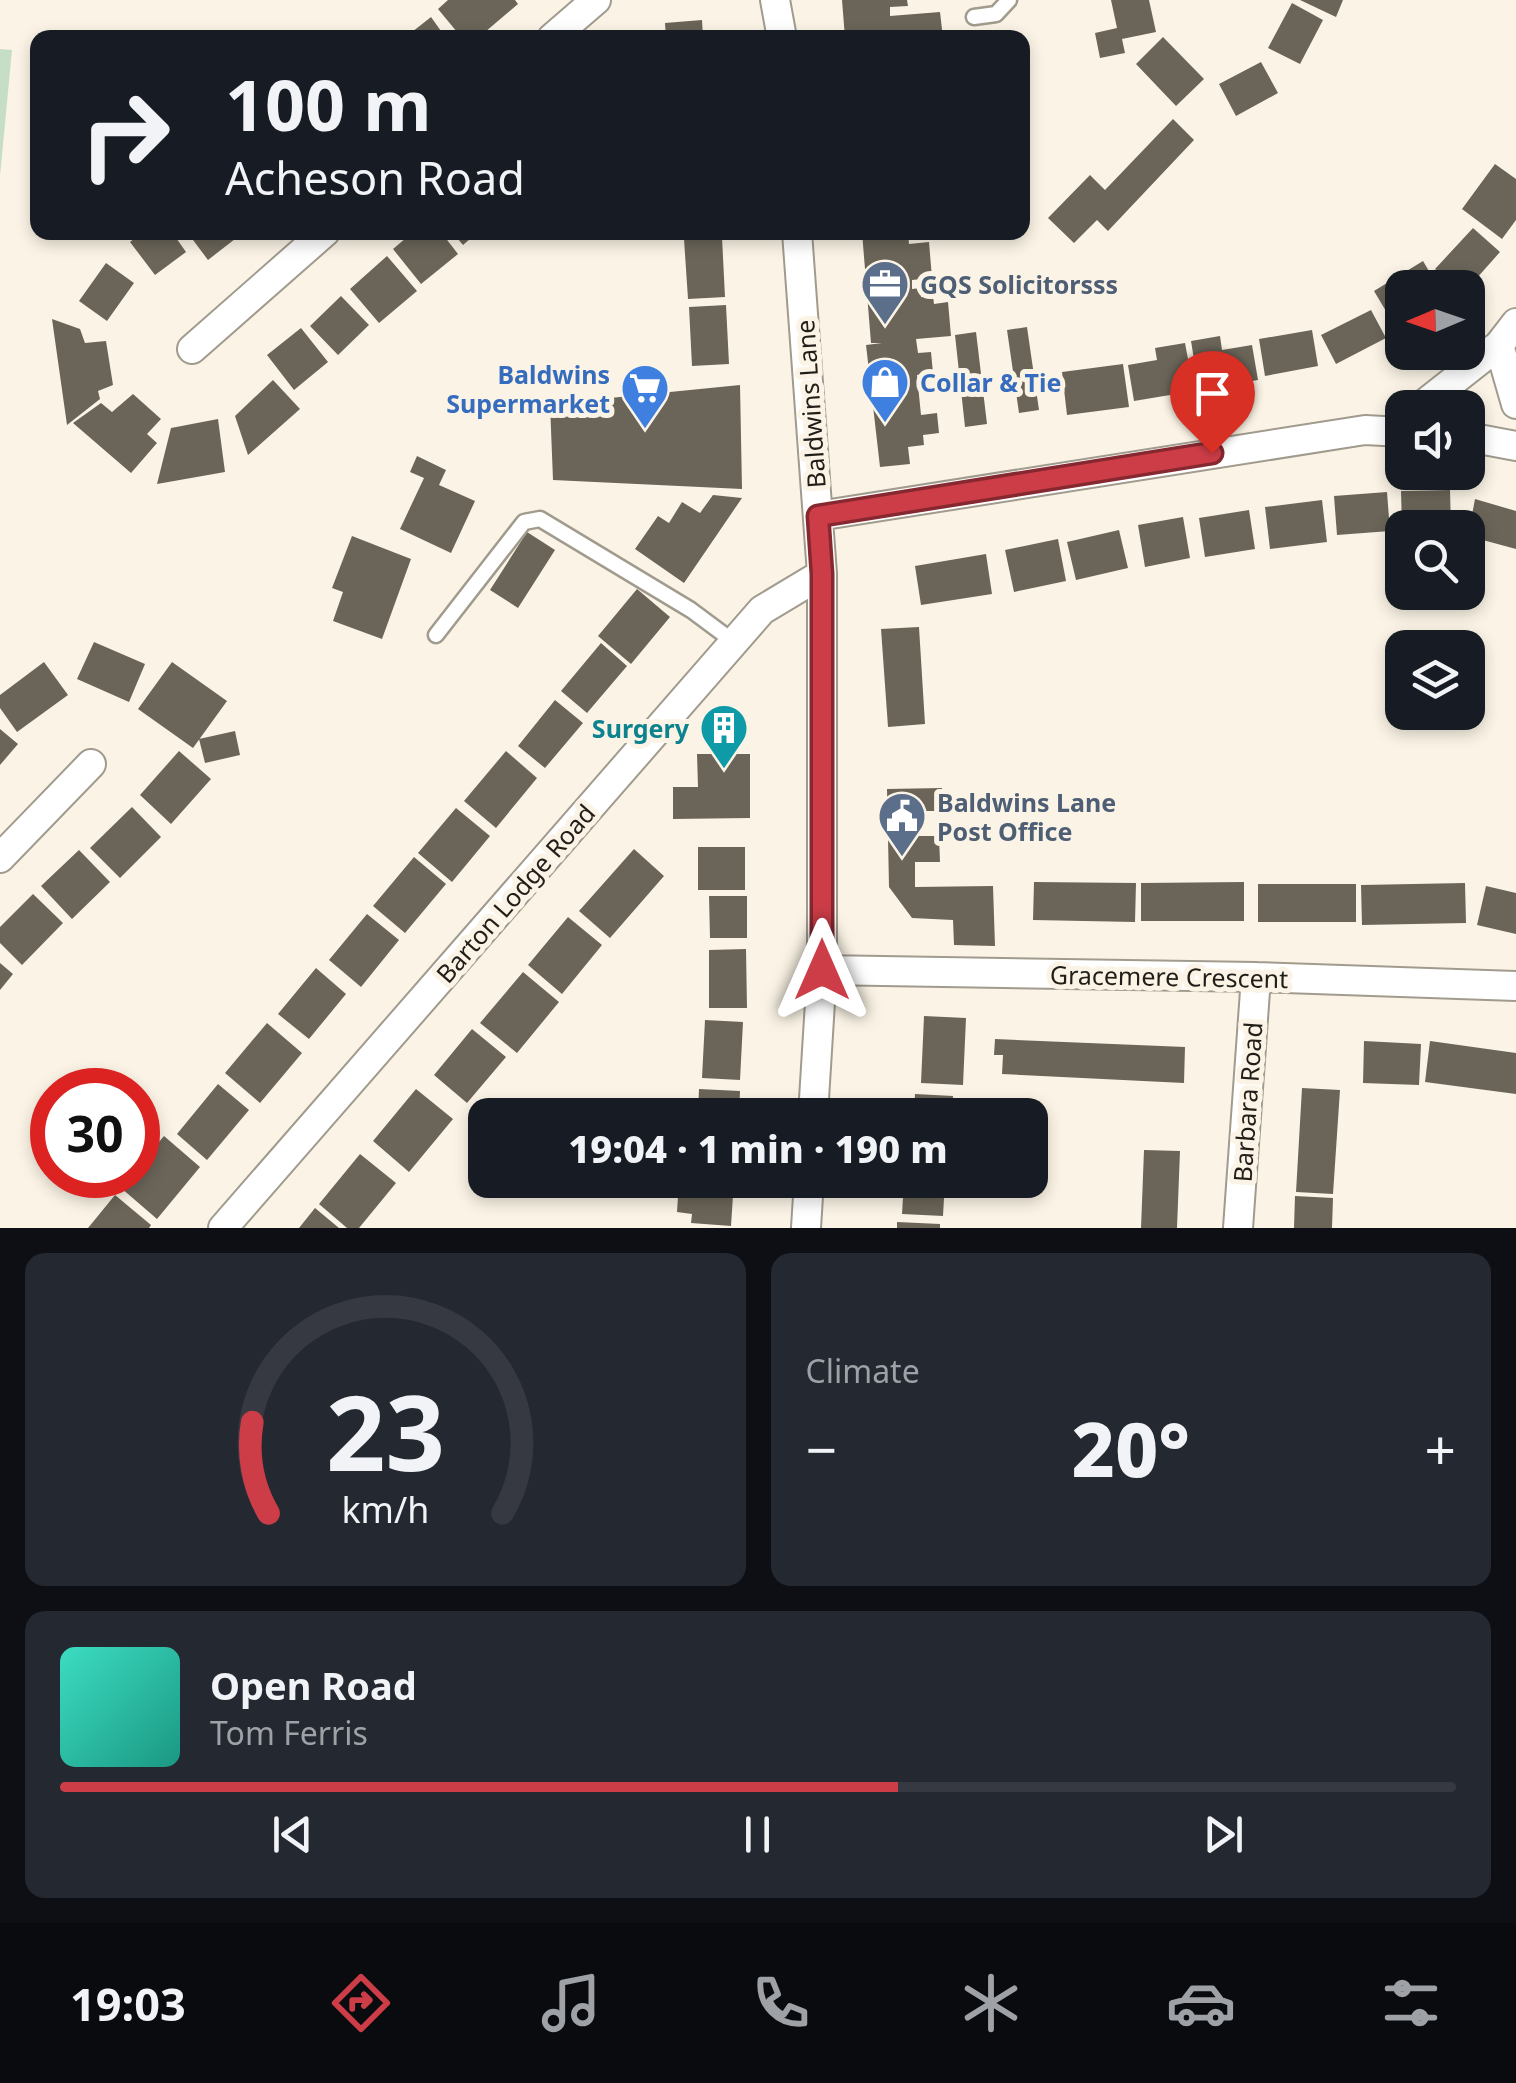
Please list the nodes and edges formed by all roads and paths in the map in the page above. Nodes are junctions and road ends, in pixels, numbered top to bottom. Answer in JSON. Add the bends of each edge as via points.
{"nodes":[{"id":1,"x":596,"y":0,"type":"edge"},
{"id":2,"x":774,"y":0,"type":"edge"},
{"id":3,"x":1009,"y":0,"type":"edge"},
{"id":4,"x":974,"y":17,"type":"dead end"},
{"id":5,"x":561,"y":30,"type":"edge"},
{"id":6,"x":780,"y":30,"type":"edge"},
{"id":7,"x":316,"y":240,"type":"edge"},
{"id":8,"x":798,"y":240,"type":"edge"},
{"id":9,"x":1507,"y":334,"type":"edge"},
{"id":10,"x":192,"y":349,"type":"dead end"},
{"id":11,"x":1441,"y":390,"type":"edge"},
{"id":12,"x":1516,"y":404,"type":"edge"},
{"id":13,"x":1385,"y":422,"type":"edge"},
{"id":14,"x":1365,"y":430,"type":"junction"},
{"id":15,"x":1385,"y":431,"type":"edge"},
{"id":16,"x":1485,"y":440,"type":"edge"},
{"id":17,"x":1516,"y":446,"type":"edge"},
{"id":18,"x":818,"y":516,"type":"junction"},
{"id":19,"x":822,"y":574,"type":"junction"},
{"id":20,"x":436,"y":635,"type":"dead end"},
{"id":21,"x":734,"y":642,"type":"junction"},
{"id":22,"x":91,"y":764,"type":"dead end"},
{"id":23,"x":0,"y":858,"type":"edge"},
{"id":24,"x":822,"y":970,"type":"junction"},
{"id":25,"x":1256,"y":977,"type":"junction"},
{"id":26,"x":1516,"y":986,"type":"edge"},
{"id":27,"x":815,"y":1098,"type":"edge"},
{"id":28,"x":808,"y":1198,"type":"edge"},
{"id":29,"x":223,"y":1228,"type":"edge"},
{"id":30,"x":806,"y":1228,"type":"edge"},
{"id":31,"x":1238,"y":1228,"type":"edge"}],
"edges":[{"from":1,"to":5,"type":"street"},
{"from":2,"to":6,"type":"street"},
{"from":3,"to":4,"type":"lane","via":[[996,14]]},
{"from":7,"to":10,"type":"street"},
{"from":8,"to":18,"type":"street","name":"Baldwins Lane"},
{"from":9,"to":11,"type":"street"},
{"from":9,"to":12,"type":"street"},
{"from":13,"to":14,"type":"street"},
{"from":14,"to":15,"type":"street"},
{"from":14,"to":18,"type":"street"},
{"from":16,"to":17,"type":"street"},
{"from":18,"to":19,"type":"street","name":"Baldwins Lane"},
{"from":19,"to":21,"type":"street","name":"Barton Lodge Road","via":[[762,610]]},
{"from":19,"to":24,"type":"street","name":"Baldwins Lane"},
{"from":20,"to":21,"type":"lane","via":[[524,522],[540,520]]},
{"from":21,"to":29,"type":"street","name":"Barton Lodge Road"},
{"from":22,"to":23,"type":"street"},
{"from":24,"to":25,"type":"street","name":"Gracemere Crescent"},
{"from":24,"to":27,"type":"street","name":"Baldwins Lane"},
{"from":25,"to":26,"type":"street","name":"Gracemere Crescent"},
{"from":25,"to":31,"type":"street","name":"Barbara Road"},
{"from":28,"to":30,"type":"street"}]}
